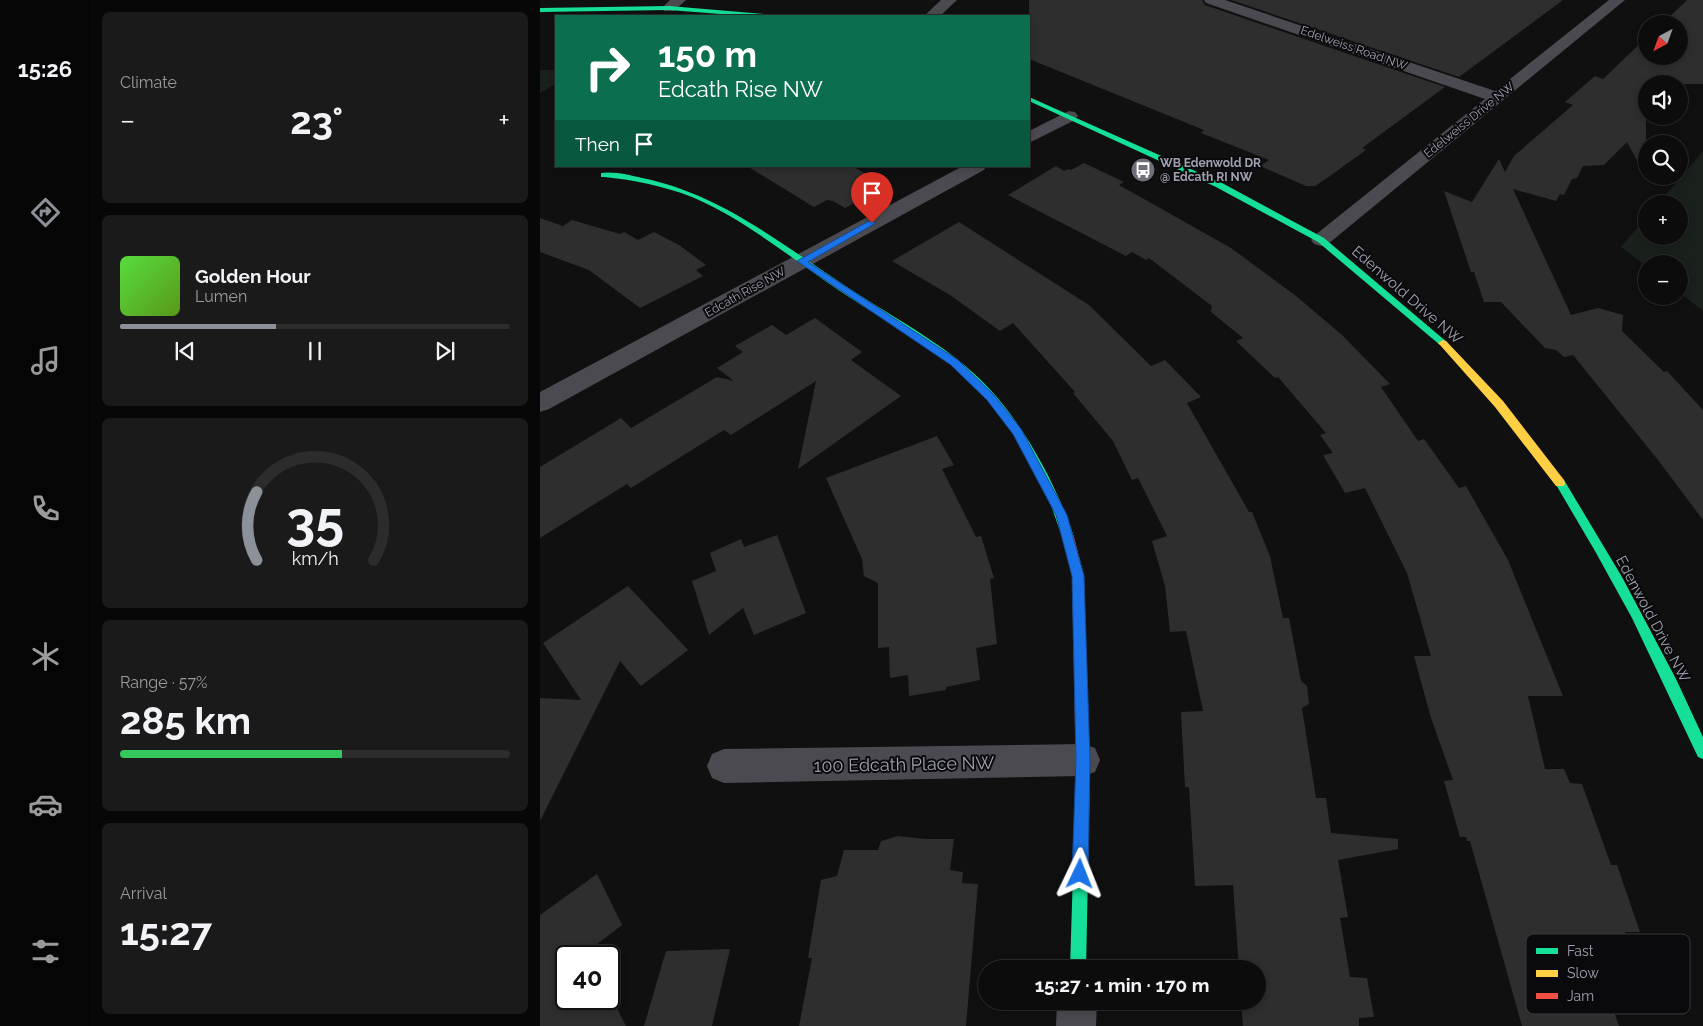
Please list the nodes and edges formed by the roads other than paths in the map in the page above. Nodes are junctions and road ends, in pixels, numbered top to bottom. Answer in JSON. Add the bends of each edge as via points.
{"nodes":[{"id":1,"x":950,"y":0,"type":"edge"},
{"id":2,"x":1211,"y":0,"type":"edge"},
{"id":3,"x":1618,"y":0,"type":"edge"},
{"id":4,"x":674,"y":4,"type":"edge"},
{"id":5,"x":1270,"y":5,"type":"dead end"},
{"id":6,"x":540,"y":10,"type":"edge"},
{"id":7,"x":1253,"y":14,"type":"junction"},
{"id":8,"x":756,"y":15,"type":"edge"},
{"id":9,"x":933,"y":15,"type":"edge"},
{"id":10,"x":1498,"y":97,"type":"junction"},
{"id":11,"x":1030,"y":99,"type":"edge"},
{"id":12,"x":1069,"y":116,"type":"junction"},
{"id":13,"x":1030,"y":137,"type":"edge"},
{"id":14,"x":975,"y":167,"type":"edge"},
{"id":15,"x":604,"y":175,"type":"dead end"},
{"id":16,"x":1321,"y":240,"type":"junction"},
{"id":17,"x":802,"y":261,"type":"junction"},
{"id":18,"x":540,"y":403,"type":"edge"},
{"id":19,"x":1703,"y":752,"type":"edge"},
{"id":20,"x":1083,"y":760,"type":"junction"},
{"id":21,"x":724,"y":766,"type":"dead end"},
{"id":22,"x":1078,"y":960,"type":"edge"},
{"id":23,"x":1077,"y":1010,"type":"edge"},
{"id":24,"x":1076,"y":1026,"type":"edge"}],
"edges":[{"from":1,"to":9,"type":"street"},
{"from":2,"to":7,"type":"street","name":"Edelweiss Road NW"},
{"from":3,"to":10,"type":"street","name":"Edelweiss Drive NW"},
{"from":4,"to":6,"type":"street"},
{"from":4,"to":8,"type":"street"},
{"from":5,"to":7,"type":"street"},
{"from":7,"to":10,"type":"street","name":"Edelweiss Road NW"},
{"from":10,"to":16,"type":"street","name":"Edelweiss Drive NW"},
{"from":11,"to":12,"type":"street","name":"Edenwold Drive NW"},
{"from":12,"to":13,"type":"street"},
{"from":12,"to":16,"type":"street","name":"Edenwold Drive NW","via":[[1219,185]]},
{"from":14,"to":17,"type":"street","name":"Edcath Rise NW"},
{"from":15,"to":17,"type":"street","via":[[641,178],[696,195]]},
{"from":16,"to":19,"type":"street","name":"Edenwold Drive NW","via":[[1439,339],[1499,404],[1559,482],[1589,528],[1682,705]]},
{"from":17,"to":18,"type":"street","name":"Edcath Rise NW"},
{"from":17,"to":20,"type":"street","via":[[955,363],[990,397],[1017,432],[1062,515],[1078,576]]},
{"from":20,"to":21,"type":"street","name":"100 Edcath Place NW"},
{"from":20,"to":22,"type":"street"},
{"from":23,"to":24,"type":"street"}]}
